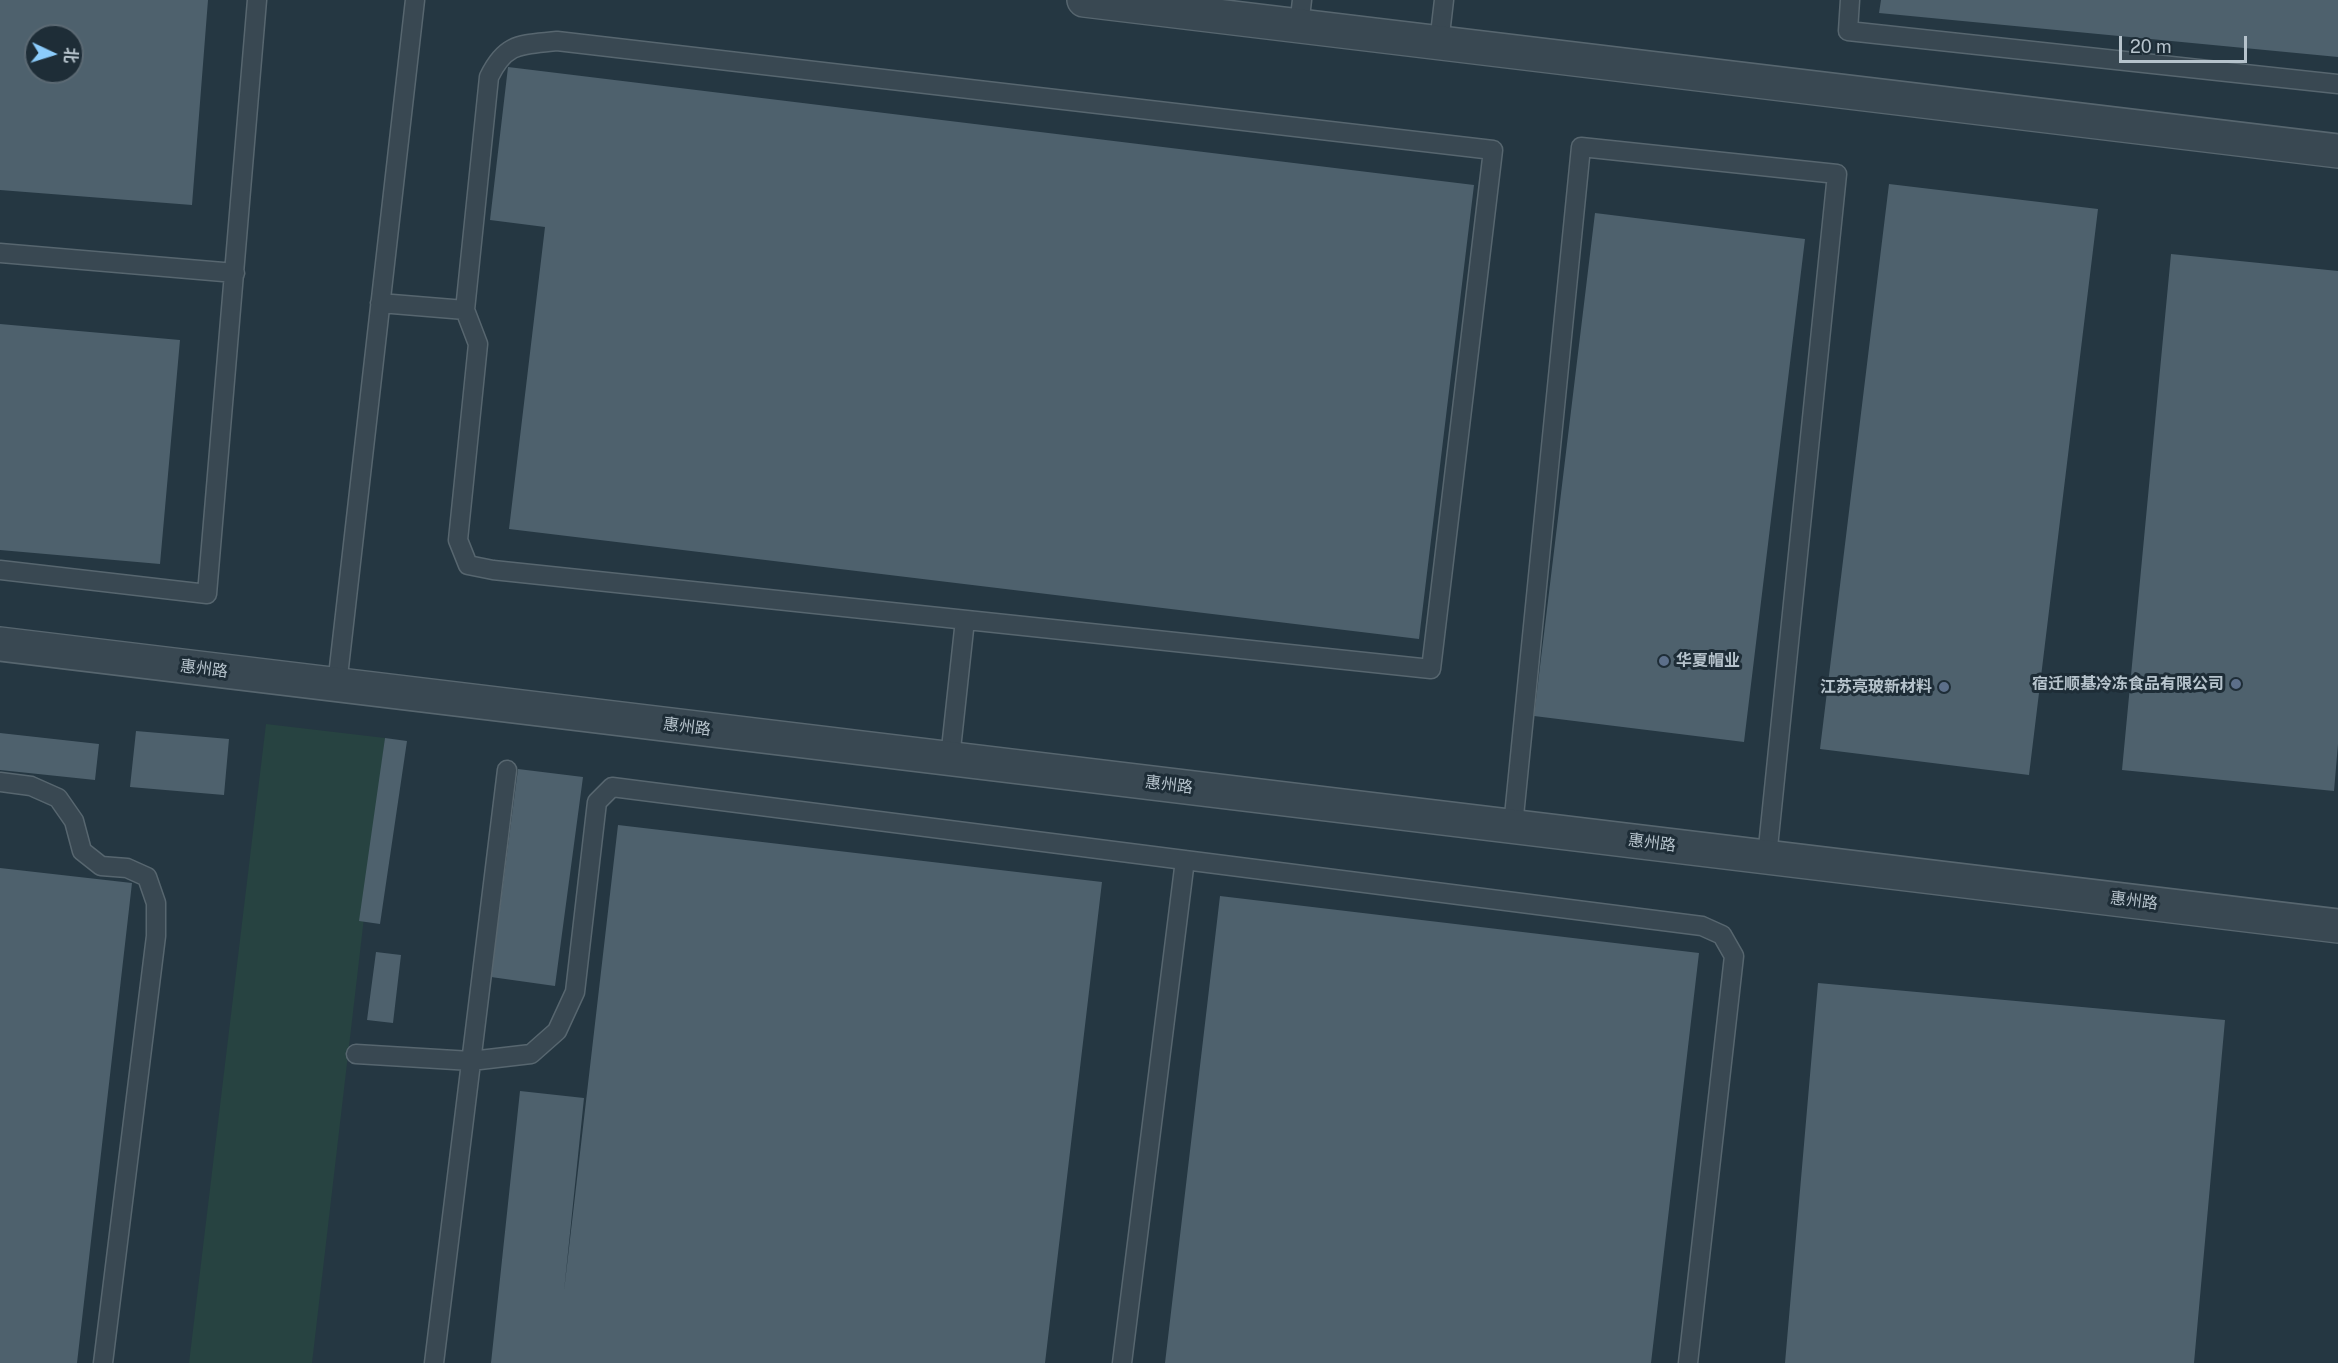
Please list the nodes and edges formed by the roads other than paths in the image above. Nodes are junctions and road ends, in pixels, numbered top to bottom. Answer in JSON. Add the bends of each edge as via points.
{"nodes":[{"id":1,"x":257,"y":0,"type":"edge"},
{"id":2,"x":415,"y":0,"type":"edge"},
{"id":3,"x":1084,"y":0,"type":"edge"},
{"id":4,"x":1444,"y":0,"type":"edge"},
{"id":5,"x":1850,"y":0,"type":"edge"},
{"id":6,"x":1301,"y":13,"type":"edge"},
{"id":7,"x":1439,"y":43,"type":"junction"},
{"id":8,"x":2338,"y":84,"type":"edge"},
{"id":9,"x":2338,"y":151,"type":"edge"},
{"id":10,"x":0,"y":254,"type":"edge"},
{"id":11,"x":235,"y":273,"type":"junction"},
{"id":12,"x":380,"y":303,"type":"junction"},
{"id":13,"x":465,"y":310,"type":"junction"},
{"id":14,"x":0,"y":570,"type":"edge"},
{"id":15,"x":965,"y":620,"type":"junction"},
{"id":16,"x":0,"y":644,"type":"edge"},
{"id":17,"x":337,"y":685,"type":"junction"},
{"id":18,"x":950,"y":758,"type":"junction"},
{"id":19,"x":507,"y":770,"type":"dead end"},
{"id":20,"x":0,"y":782,"type":"edge"},
{"id":21,"x":1513,"y":826,"type":"junction"},
{"id":22,"x":1767,"y":857,"type":"junction"},
{"id":23,"x":1185,"y":860,"type":"junction"},
{"id":24,"x":2338,"y":926,"type":"edge"},
{"id":25,"x":356,"y":1054,"type":"dead end"},
{"id":26,"x":471,"y":1061,"type":"junction"},
{"id":27,"x":103,"y":1363,"type":"edge"},
{"id":28,"x":434,"y":1363,"type":"edge"},
{"id":29,"x":1122,"y":1363,"type":"edge"},
{"id":30,"x":1688,"y":1363,"type":"edge"}],
"edges":[{"from":1,"to":11,"type":"lane"},
{"from":2,"to":12,"type":"lane"},
{"from":3,"to":6,"type":"street"},
{"from":4,"to":7,"type":"lane"},
{"from":5,"to":8,"type":"lane","via":[[1848,31]]},
{"from":6,"to":7,"type":"street"},
{"from":7,"to":9,"type":"street"},
{"from":10,"to":11,"type":"lane"},
{"from":11,"to":14,"type":"lane","via":[[207,594]]},
{"from":12,"to":13,"type":"lane"},
{"from":12,"to":17,"type":"lane"},
{"from":13,"to":15,"type":"lane","via":[[478,344],[458,540],[468,565]]},
{"from":13,"to":15,"type":"lane","via":[[489,77],[499,56],[520,46],[556,41],[1493,150],[1431,669]]},
{"from":15,"to":18,"type":"lane"},
{"from":16,"to":17,"type":"street","name":"惠州路"},
{"from":17,"to":18,"type":"street","name":"惠州路"},
{"from":18,"to":21,"type":"street","name":"惠州路"},
{"from":19,"to":26,"type":"lane"},
{"from":20,"to":27,"type":"lane","via":[[32,786],[58,798],[74,821],[82,851],[100,866],[128,868],[147,877],[156,903],[156,936]]},
{"from":21,"to":22,"type":"street","name":"惠州路"},
{"from":21,"to":22,"type":"lane","via":[[1581,147],[1838,174]]},
{"from":22,"to":24,"type":"street","name":"惠州路"},
{"from":23,"to":26,"type":"lane","via":[[612,787],[597,802],[575,992],[557,1031],[531,1054]]},
{"from":23,"to":29,"type":"lane"},
{"from":23,"to":30,"type":"lane","via":[[1702,926],[1722,935],[1734,956]]},
{"from":25,"to":26,"type":"lane"},
{"from":26,"to":28,"type":"lane"}]}
